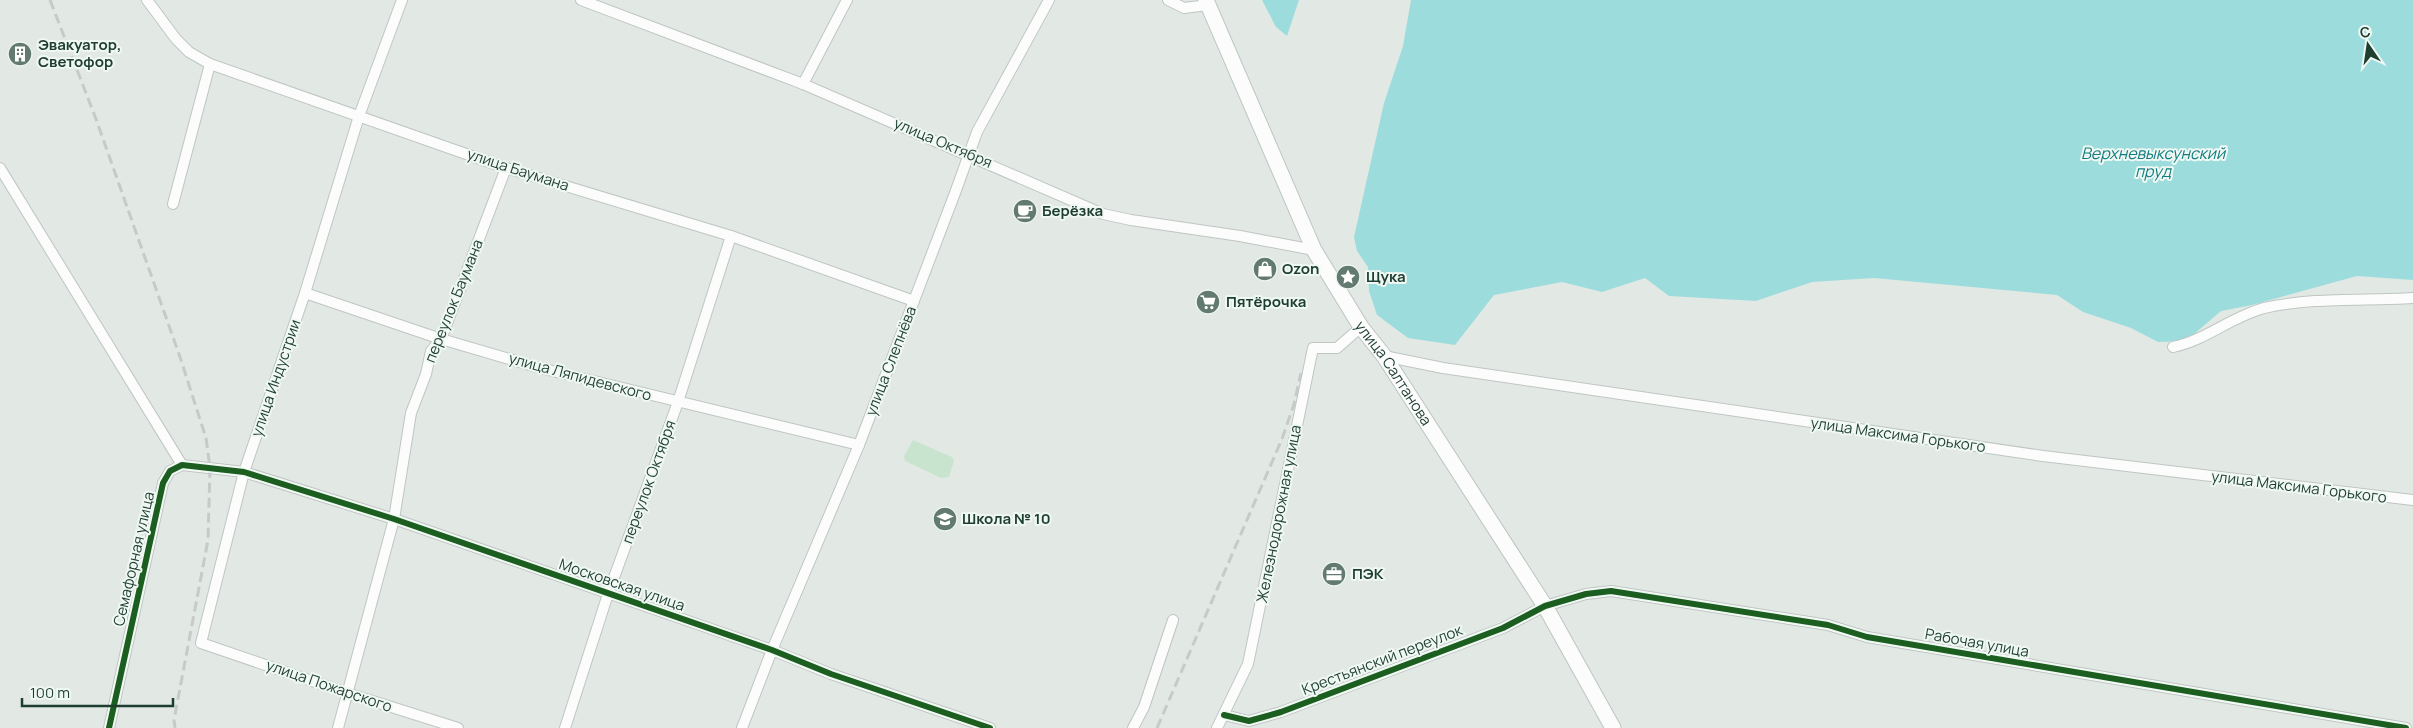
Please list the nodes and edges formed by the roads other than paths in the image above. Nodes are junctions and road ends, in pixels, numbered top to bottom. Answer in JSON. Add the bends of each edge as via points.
{"nodes":[{"id":1,"x":147,"y":0,"type":"edge"},
{"id":2,"x":402,"y":0,"type":"edge"},
{"id":3,"x":581,"y":0,"type":"edge"},
{"id":4,"x":847,"y":0,"type":"edge"},
{"id":5,"x":1049,"y":0,"type":"edge"},
{"id":6,"x":1168,"y":0,"type":"edge"},
{"id":7,"x":1207,"y":3,"type":"edge"},
{"id":8,"x":210,"y":64,"type":"junction"},
{"id":9,"x":803,"y":84,"type":"junction"},
{"id":10,"x":359,"y":116,"type":"junction"},
{"id":11,"x":968,"y":154,"type":"junction"},
{"id":12,"x":0,"y":168,"type":"edge"},
{"id":13,"x":506,"y":168,"type":"junction"},
{"id":14,"x":173,"y":204,"type":"dead end"},
{"id":15,"x":731,"y":236,"type":"junction"},
{"id":16,"x":1314,"y":250,"type":"junction"},
{"id":17,"x":305,"y":293,"type":"junction"},
{"id":18,"x":2413,"y":298,"type":"edge"},
{"id":19,"x":914,"y":301,"type":"junction"},
{"id":20,"x":1361,"y":327,"type":"junction"},
{"id":21,"x":441,"y":339,"type":"junction"},
{"id":22,"x":2173,"y":347,"type":"dead end"},
{"id":23,"x":1384,"y":356,"type":"junction"},
{"id":24,"x":678,"y":402,"type":"junction"},
{"id":25,"x":859,"y":445,"type":"junction"},
{"id":26,"x":182,"y":465,"type":"junction"},
{"id":27,"x":244,"y":472,"type":"junction"},
{"id":28,"x":2413,"y":500,"type":"edge"},
{"id":29,"x":394,"y":519,"type":"junction"},
{"id":30,"x":608,"y":594,"type":"junction"},
{"id":31,"x":1544,"y":606,"type":"junction"},
{"id":32,"x":1173,"y":620,"type":"dead end"},
{"id":33,"x":201,"y":643,"type":"joint"},
{"id":34,"x":772,"y":650,"type":"junction"},
{"id":35,"x":347,"y":693,"type":"junction"},
{"id":36,"x":1224,"y":715,"type":"junction"},
{"id":37,"x":1250,"y":724,"type":"edge"},
{"id":38,"x":109,"y":728,"type":"edge"},
{"id":39,"x":338,"y":728,"type":"edge"},
{"id":40,"x":458,"y":728,"type":"edge"},
{"id":41,"x":565,"y":728,"type":"edge"},
{"id":42,"x":742,"y":728,"type":"edge"},
{"id":43,"x":990,"y":728,"type":"edge"},
{"id":44,"x":1133,"y":728,"type":"edge"},
{"id":45,"x":1217,"y":728,"type":"edge"},
{"id":46,"x":1613,"y":728,"type":"edge"},
{"id":47,"x":2406,"y":728,"type":"edge"}],
"edges":[{"from":1,"to":8,"type":"street","name":"улица Баумана","via":[[182,46]]},
{"from":2,"to":10,"type":"street","name":"улица Индустрии"},
{"from":3,"to":9,"type":"street","name":"улица Октября"},
{"from":4,"to":9,"type":"street"},
{"from":5,"to":11,"type":"street","name":"улица Слепнёва"},
{"from":6,"to":7,"type":"street","via":[[1184,8]]},
{"from":7,"to":16,"type":"main road","name":"улица Салтанова"},
{"from":8,"to":10,"type":"street","name":"улица Баумана"},
{"from":8,"to":14,"type":"street"},
{"from":9,"to":11,"type":"street","name":"улица Октября"},
{"from":10,"to":13,"type":"street","name":"улица Баумана"},
{"from":10,"to":17,"type":"street","name":"улица Индустрии"},
{"from":11,"to":16,"type":"street","name":"улица Октября","via":[[1103,214]]},
{"from":11,"to":19,"type":"street","name":"улица Слепнёва"},
{"from":12,"to":26,"type":"street"},
{"from":13,"to":15,"type":"street","name":"улица Баумана"},
{"from":13,"to":21,"type":"street","name":"переулок Баумана"},
{"from":15,"to":19,"type":"street","name":"улица Баумана"},
{"from":15,"to":24,"type":"street","name":"переулок Октября"},
{"from":16,"to":20,"type":"main road","name":"улица Салтанова"},
{"from":17,"to":21,"type":"street","name":"улица Ляпидевского"},
{"from":17,"to":27,"type":"street","name":"улица Индустрии"},
{"from":18,"to":22,"type":"street","via":[[2338,299],[2264,308],[2224,324],[2202,338]]},
{"from":19,"to":25,"type":"street","name":"улица Слепнёва"},
{"from":20,"to":23,"type":"main road","name":"улица Салтанова"},
{"from":20,"to":36,"type":"street","name":"Железнодорожная улица","via":[[1337,348],[1313,348],[1248,664]]},
{"from":21,"to":24,"type":"street","name":"улица Ляпидевского","via":[[540,368]]},
{"from":21,"to":29,"type":"street","name":"переулок Баумана","via":[[432,351],[411,413]]},
{"from":23,"to":28,"type":"street","name":"улица Максима Горького","via":[[1443,368],[2043,456]]},
{"from":23,"to":31,"type":"main road","name":"улица Салтанова"},
{"from":24,"to":25,"type":"street","name":"улица Ляпидевского"},
{"from":24,"to":30,"type":"street","name":"переулок Октября"},
{"from":25,"to":34,"type":"street","name":"улица Слепнёва"},
{"from":26,"to":27,"type":"street"},
{"from":26,"to":38,"type":"street","name":"Семафорная улица","via":[[170,471],[163,483]]},
{"from":27,"to":29,"type":"street","name":"Московская улица"},
{"from":27,"to":33,"type":"street","name":"улица Индустрии"},
{"from":29,"to":30,"type":"street","name":"Московская улица"},
{"from":29,"to":35,"type":"street","name":"переулок Баумана"},
{"from":30,"to":34,"type":"street","name":"Московская улица"},
{"from":30,"to":41,"type":"street","name":"переулок Октября"},
{"from":31,"to":37,"type":"street","name":"Крестьянский переулок","via":[[1503,628]]},
{"from":31,"to":46,"type":"main road","name":"улица Салтанова"},
{"from":31,"to":47,"type":"street","name":"Рабочая улица","via":[[1586,594],[1611,591],[1828,625],[1867,637]]},
{"from":32,"to":44,"type":"street","via":[[1144,707]]},
{"from":33,"to":35,"type":"street","name":"улица Пожарского"},
{"from":34,"to":42,"type":"street","name":"улица Слепнёва"},
{"from":34,"to":43,"type":"street","name":"Московская улица","via":[[831,674]]},
{"from":35,"to":39,"type":"street","name":"переулок Баумана"},
{"from":35,"to":40,"type":"street","name":"улица Пожарского"},
{"from":36,"to":37,"type":"street","name":"Крестьянский переулок"},
{"from":36,"to":45,"type":"street","name":"Железнодорожная улица"}]}
